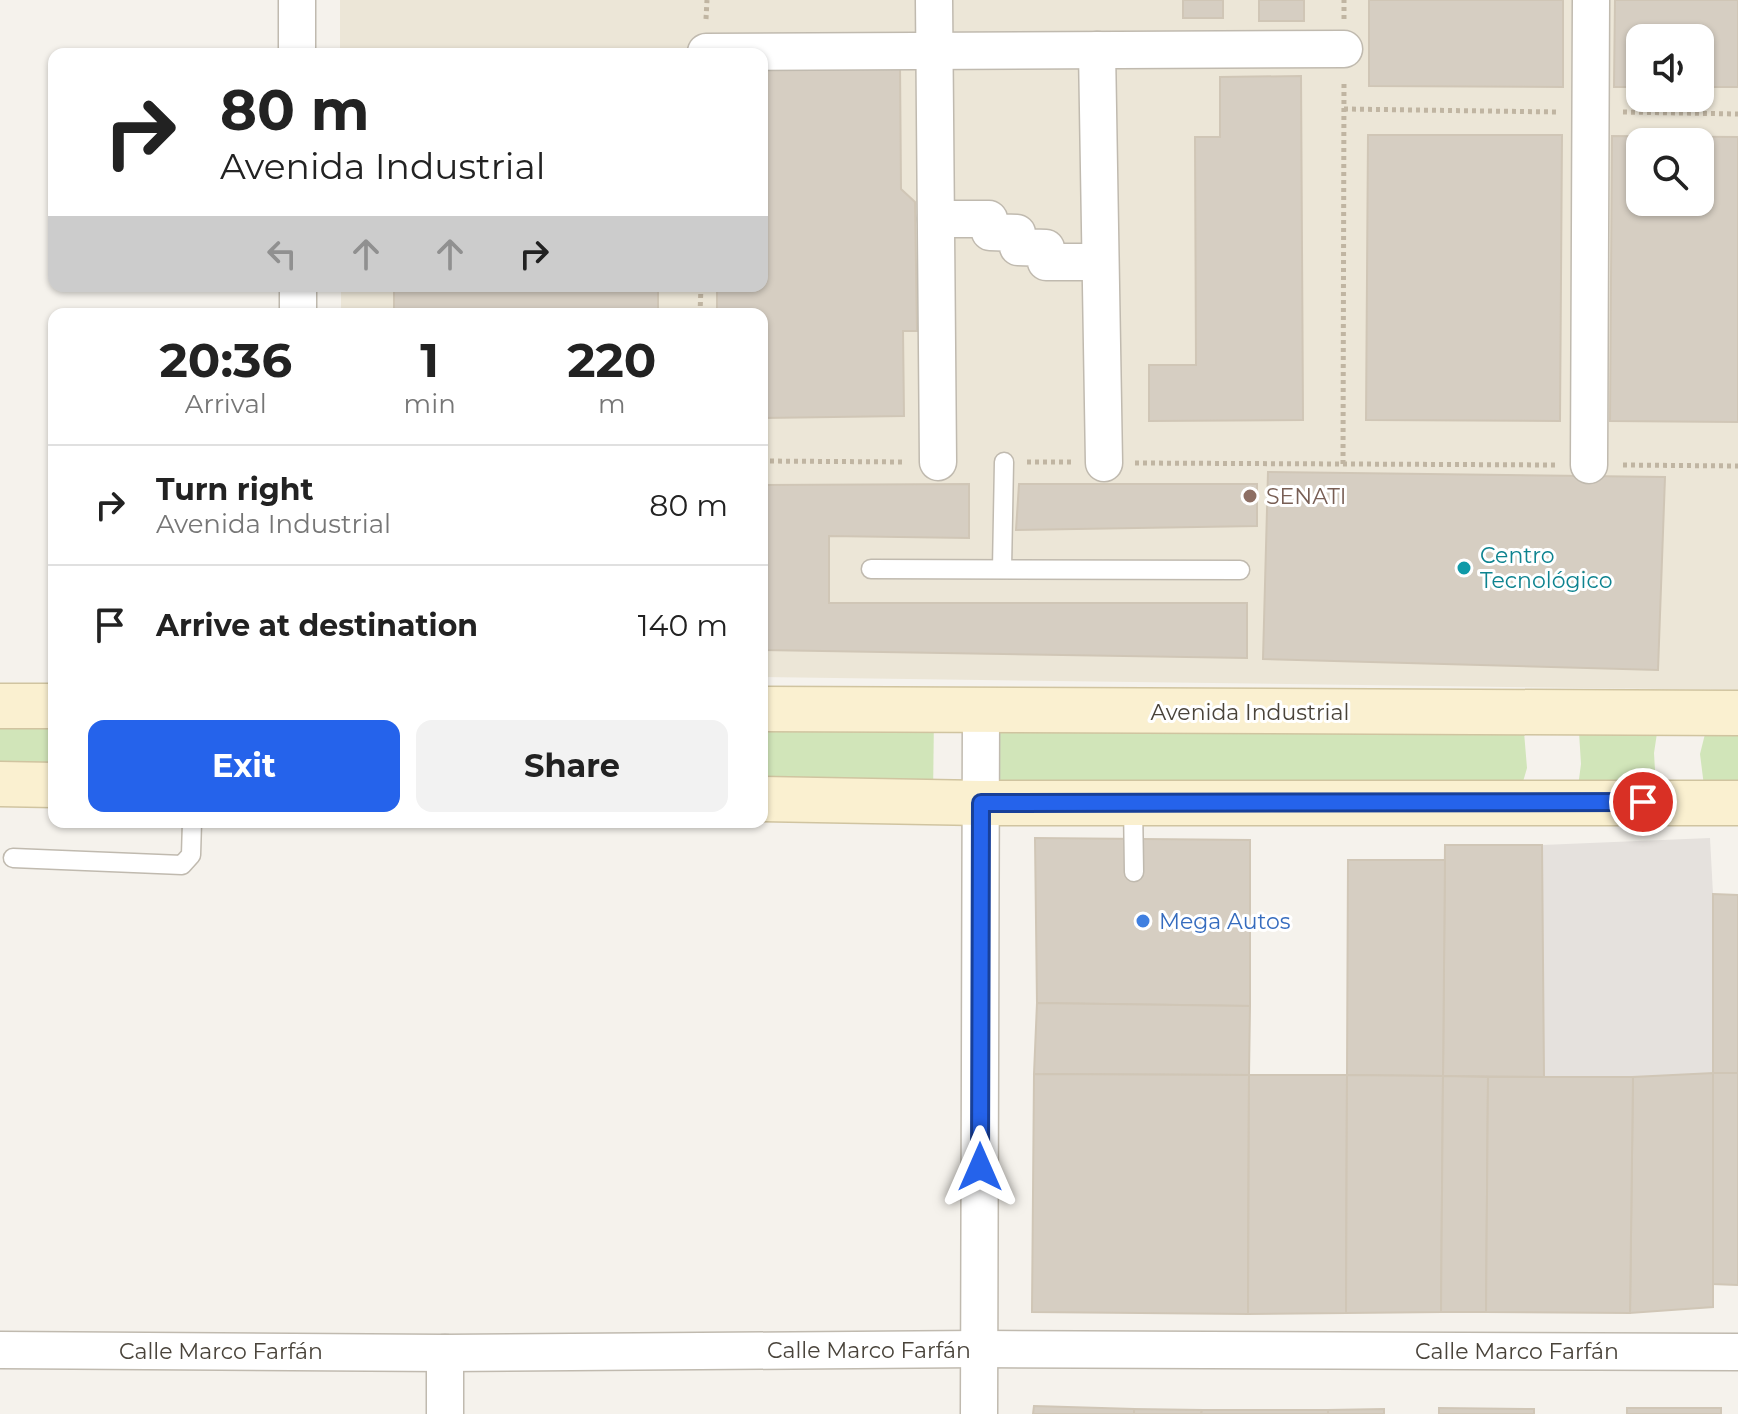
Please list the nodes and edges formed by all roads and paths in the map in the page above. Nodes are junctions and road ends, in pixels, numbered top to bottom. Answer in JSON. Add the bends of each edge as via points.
{"nodes":[{"id":1,"x":297,"y":0,"type":"edge"},
{"id":2,"x":934,"y":0,"type":"edge"},
{"id":3,"x":1344,"y":0,"type":"edge"},
{"id":4,"x":1591,"y":0,"type":"edge"},
{"id":5,"x":297,"y":48,"type":"edge"},
{"id":6,"x":1344,"y":49,"type":"junction"},
{"id":7,"x":1097,"y":50,"type":"junction"},
{"id":8,"x":934,"y":51,"type":"junction"},
{"id":9,"x":768,"y":52,"type":"edge"},
{"id":10,"x":1344,"y":109,"type":"junction"},
{"id":11,"x":1590,"y":112,"type":"junction"},
{"id":12,"x":1738,"y":114,"type":"edge"},
{"id":13,"x":936,"y":219,"type":"junction"},
{"id":14,"x":1100,"y":262,"type":"junction"},
{"id":15,"x":768,"y":461,"type":"edge"},
{"id":16,"x":938,"y":462,"type":"joint"},
{"id":17,"x":1004,"y":462,"type":"joint"},
{"id":18,"x":1104,"y":463,"type":"junction"},
{"id":19,"x":1343,"y":464,"type":"junction"},
{"id":20,"x":1589,"y":465,"type":"junction"},
{"id":21,"x":1738,"y":466,"type":"edge"},
{"id":22,"x":871,"y":569,"type":"dead end"},
{"id":23,"x":1002,"y":569,"type":"junction"},
{"id":24,"x":1240,"y":570,"type":"dead end"},
{"id":25,"x":0,"y":706,"type":"edge"},
{"id":26,"x":48,"y":706,"type":"edge"},
{"id":27,"x":768,"y":709,"type":"edge"},
{"id":28,"x":981,"y":709,"type":"junction"},
{"id":29,"x":1738,"y":713,"type":"edge"},
{"id":30,"x":0,"y":784,"type":"edge"},
{"id":31,"x":48,"y":785,"type":"edge"},
{"id":32,"x":768,"y":799,"type":"edge"},
{"id":33,"x":1133,"y":803,"type":"junction"},
{"id":34,"x":1738,"y":803,"type":"edge"},
{"id":35,"x":1012,"y":807,"type":"junction"},
{"id":36,"x":192,"y":828,"type":"edge"},
{"id":37,"x":13,"y":858,"type":"dead end"},
{"id":38,"x":1134,"y":872,"type":"dead end"},
{"id":39,"x":979,"y":1349,"type":"junction"},
{"id":40,"x":0,"y":1350,"type":"edge"},
{"id":41,"x":1738,"y":1352,"type":"edge"},
{"id":42,"x":445,"y":1353,"type":"junction"},
{"id":43,"x":445,"y":1414,"type":"edge"},
{"id":44,"x":979,"y":1414,"type":"edge"}],
"edges":[{"from":1,"to":5,"type":"street"},
{"from":2,"to":8,"type":"street"},
{"from":3,"to":6,"type":"path"},
{"from":4,"to":11,"type":"street"},
{"from":6,"to":7,"type":"street"},
{"from":6,"to":10,"type":"path"},
{"from":7,"to":8,"type":"street"},
{"from":7,"to":14,"type":"street"},
{"from":8,"to":9,"type":"street"},
{"from":8,"to":13,"type":"street"},
{"from":10,"to":11,"type":"path"},
{"from":10,"to":19,"type":"path"},
{"from":11,"to":12,"type":"path"},
{"from":11,"to":20,"type":"street"},
{"from":13,"to":14,"type":"street","via":[[989,219],[990,232],[1017,233],[1018,247],[1046,248],[1046,262]]},
{"from":13,"to":16,"type":"street"},
{"from":14,"to":18,"type":"street"},
{"from":15,"to":16,"type":"path"},
{"from":17,"to":18,"type":"path"},
{"from":17,"to":23,"type":"lane"},
{"from":18,"to":19,"type":"path"},
{"from":19,"to":20,"type":"path"},
{"from":20,"to":21,"type":"path"},
{"from":22,"to":23,"type":"lane"},
{"from":23,"to":24,"type":"lane"},
{"from":25,"to":26,"type":"main road"},
{"from":27,"to":28,"type":"main road","name":"Avenida Industrial"},
{"from":28,"to":29,"type":"main road","name":"Avenida Industrial"},
{"from":28,"to":35,"type":"street"},
{"from":30,"to":31,"type":"main road"},
{"from":32,"to":35,"type":"main road"},
{"from":33,"to":34,"type":"main road","via":[[1262,809]]},
{"from":33,"to":35,"type":"main road"},
{"from":33,"to":38,"type":"lane"},
{"from":35,"to":39,"type":"street"},
{"from":36,"to":37,"type":"lane","via":[[191,855],[182,865]]},
{"from":39,"to":41,"type":"street","name":"Calle Marco Farfán"},
{"from":39,"to":42,"type":"street","name":"Calle Marco Farfán"},
{"from":39,"to":44,"type":"street"},
{"from":40,"to":42,"type":"street","name":"Calle Marco Farfán"},
{"from":42,"to":43,"type":"street"}]}
